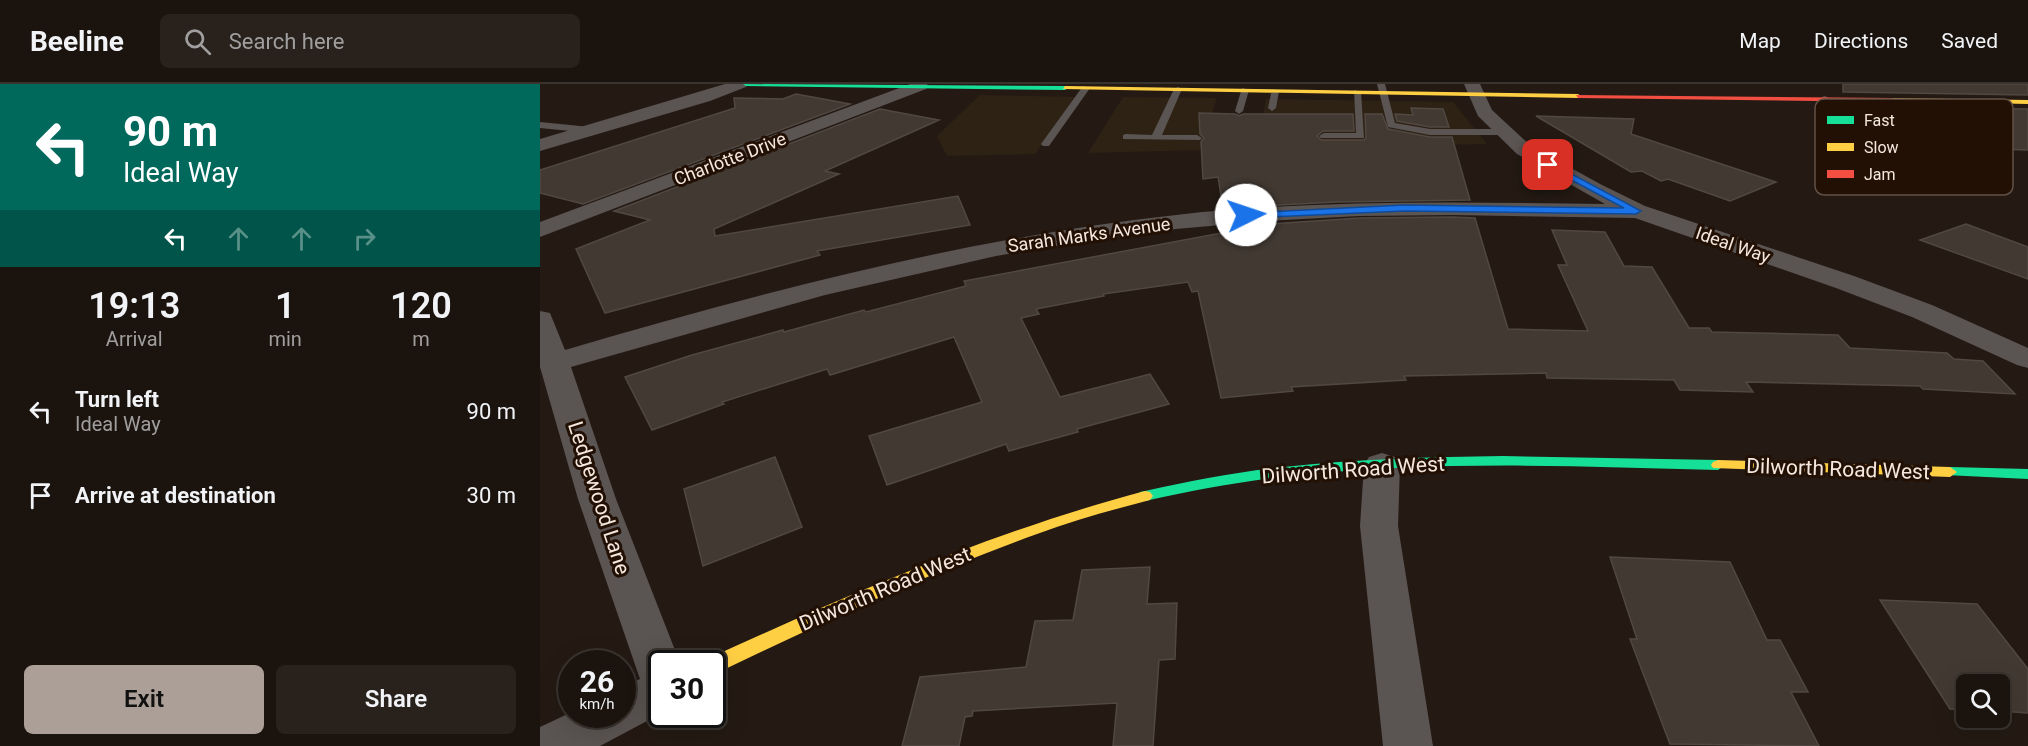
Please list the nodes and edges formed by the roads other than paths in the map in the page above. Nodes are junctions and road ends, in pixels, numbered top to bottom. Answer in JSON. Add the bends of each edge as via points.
{"nodes":[{"id":1,"x":740,"y":84,"type":"edge"},
{"id":2,"x":746,"y":84,"type":"edge"},
{"id":3,"x":931,"y":85,"type":"edge"},
{"id":4,"x":1016,"y":86,"type":"edge"},
{"id":5,"x":1086,"y":88,"type":"junction"},
{"id":6,"x":1240,"y":88,"type":"edge"},
{"id":7,"x":1382,"y":88,"type":"edge"},
{"id":8,"x":1178,"y":89,"type":"junction"},
{"id":9,"x":1474,"y":89,"type":"edge"},
{"id":10,"x":1275,"y":91,"type":"junction"},
{"id":11,"x":1357,"y":92,"type":"junction"},
{"id":12,"x":1824,"y":99,"type":"edge"},
{"id":13,"x":2013,"y":102,"type":"edge"},
{"id":14,"x":2028,"y":102,"type":"edge"},
{"id":15,"x":1272,"y":108,"type":"dead end"},
{"id":16,"x":1239,"y":111,"type":"dead end"},
{"id":17,"x":540,"y":125,"type":"edge"},
{"id":18,"x":590,"y":130,"type":"junction"},
{"id":19,"x":1503,"y":132,"type":"junction"},
{"id":20,"x":1126,"y":136,"type":"dead end"},
{"id":21,"x":1324,"y":136,"type":"dead end"},
{"id":22,"x":1156,"y":137,"type":"junction"},
{"id":23,"x":1197,"y":138,"type":"dead end"},
{"id":24,"x":1046,"y":144,"type":"dead end"},
{"id":25,"x":540,"y":145,"type":"edge"},
{"id":26,"x":1636,"y":211,"type":"junction"},
{"id":27,"x":540,"y":231,"type":"edge"},
{"id":28,"x":540,"y":319,"type":"edge"},
{"id":29,"x":2028,"y":360,"type":"edge"},
{"id":30,"x":556,"y":362,"type":"junction"},
{"id":31,"x":1382,"y":465,"type":"junction"},
{"id":32,"x":2028,"y":474,"type":"edge"},
{"id":33,"x":652,"y":650,"type":"edge"},
{"id":34,"x":726,"y":659,"type":"edge"},
{"id":35,"x":587,"y":728,"type":"edge"},
{"id":36,"x":551,"y":746,"type":"edge"},
{"id":37,"x":1408,"y":746,"type":"edge"}],
"edges":[{"from":1,"to":18,"type":"street"},
{"from":2,"to":3,"type":"street"},
{"from":3,"to":4,"type":"street"},
{"from":3,"to":27,"type":"street","name":"Charlotte Drive"},
{"from":4,"to":5,"type":"street"},
{"from":5,"to":8,"type":"street"},
{"from":5,"to":24,"type":"lane"},
{"from":6,"to":8,"type":"street"},
{"from":6,"to":10,"type":"street"},
{"from":6,"to":16,"type":"lane"},
{"from":7,"to":9,"type":"street"},
{"from":7,"to":11,"type":"street"},
{"from":7,"to":19,"type":"lane","via":[[1391,125],[1430,132]]},
{"from":8,"to":22,"type":"lane"},
{"from":9,"to":12,"type":"street"},
{"from":9,"to":19,"type":"street","name":"Ideal Way","via":[[1485,112]]},
{"from":10,"to":11,"type":"street"},
{"from":10,"to":15,"type":"lane"},
{"from":11,"to":21,"type":"lane","via":[[1360,136]]},
{"from":13,"to":14,"type":"street"},
{"from":17,"to":18,"type":"lane"},
{"from":18,"to":25,"type":"street"},
{"from":19,"to":26,"type":"street","name":"Ideal Way","via":[[1544,162]]},
{"from":20,"to":22,"type":"lane"},
{"from":22,"to":23,"type":"lane"},
{"from":26,"to":29,"type":"street","name":"Ideal Way","via":[[1864,289],[1962,328]]},
{"from":26,"to":30,"type":"street","name":"Sarah Marks Avenue","via":[[1357,209],[1187,221],[1087,233],[885,271],[777,297]]},
{"from":28,"to":30,"type":"street","name":"Ledgewood Lane"},
{"from":30,"to":33,"type":"street","name":"Ledgewood Lane","via":[[595,492]]},
{"from":31,"to":32,"type":"street","name":"Dilworth Road West","via":[[1556,461]]},
{"from":31,"to":34,"type":"street","name":"Dilworth Road West","via":[[1197,483],[1105,506],[960,555]]},
{"from":31,"to":37,"type":"street","via":[[1380,526]]},
{"from":35,"to":36,"type":"street"}]}
